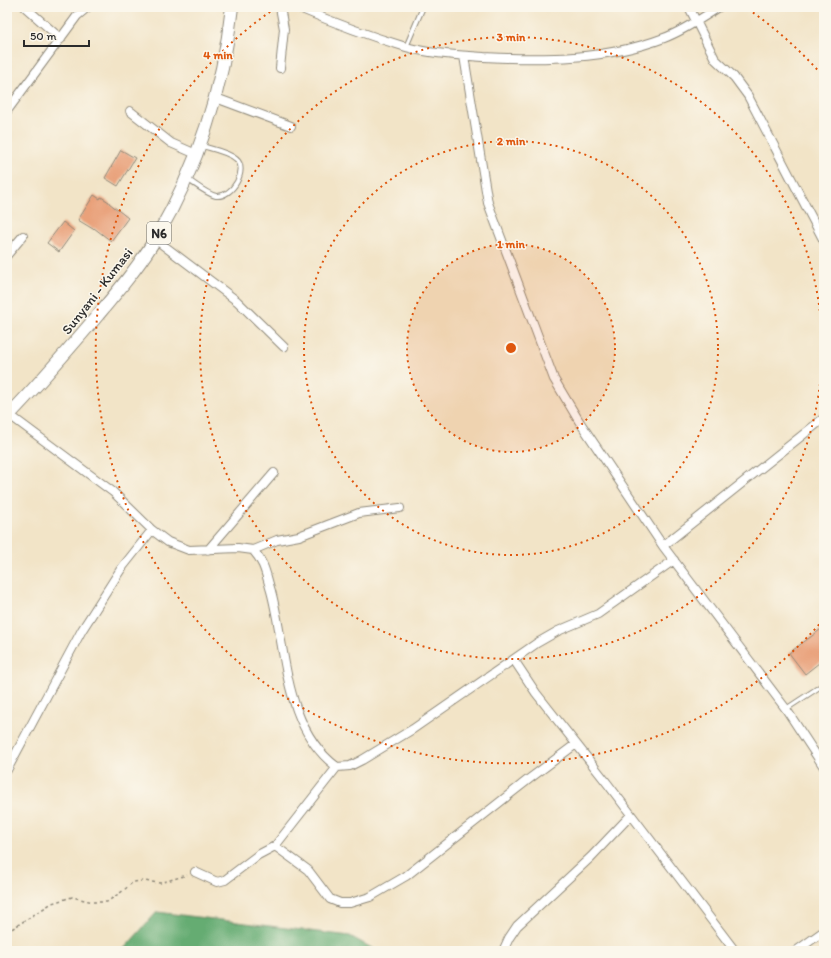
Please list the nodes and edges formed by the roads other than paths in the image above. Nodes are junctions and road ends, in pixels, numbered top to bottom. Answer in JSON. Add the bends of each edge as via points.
{"nodes":[{"id":1,"x":25,"y":7,"type":"edge"},
{"id":2,"x":88,"y":7,"type":"edge"},
{"id":3,"x":232,"y":7,"type":"edge"},
{"id":4,"x":280,"y":7,"type":"edge"},
{"id":5,"x":297,"y":7,"type":"edge"},
{"id":6,"x":423,"y":7,"type":"edge"},
{"id":7,"x":689,"y":7,"type":"edge"},
{"id":8,"x":719,"y":7,"type":"edge"},
{"id":9,"x":696,"y":22,"type":"junction"},
{"id":10,"x":61,"y":39,"type":"junction"},
{"id":11,"x":406,"y":47,"type":"junction"},
{"id":12,"x":464,"y":56,"type":"junction"},
{"id":13,"x":280,"y":68,"type":"dead end"},
{"id":14,"x":216,"y":98,"type":"junction"},
{"id":15,"x":10,"y":102,"type":"edge"},
{"id":16,"x":7,"y":111,"type":"edge"},
{"id":17,"x":130,"y":111,"type":"dead end"},
{"id":18,"x":290,"y":126,"type":"dead end"},
{"id":19,"x":198,"y":149,"type":"junction"},
{"id":20,"x":187,"y":179,"type":"junction"},
{"id":21,"x":23,"y":236,"type":"dead end"},
{"id":22,"x":155,"y":239,"type":"junction"},
{"id":23,"x":824,"y":241,"type":"edge"},
{"id":24,"x":7,"y":255,"type":"edge"},
{"id":25,"x":284,"y":347,"type":"dead end"},
{"id":26,"x":8,"y":415,"type":"edge"},
{"id":27,"x":824,"y":418,"type":"edge"},
{"id":28,"x":274,"y":473,"type":"dead end"},
{"id":29,"x":400,"y":508,"type":"dead end"},
{"id":30,"x":152,"y":530,"type":"junction"},
{"id":31,"x":663,"y":546,"type":"junction"},
{"id":32,"x":208,"y":550,"type":"junction"},
{"id":33,"x":253,"y":550,"type":"junction"},
{"id":34,"x":674,"y":560,"type":"junction"},
{"id":35,"x":514,"y":660,"type":"junction"},
{"id":36,"x":824,"y":684,"type":"edge"},
{"id":37,"x":786,"y":709,"type":"junction"},
{"id":38,"x":576,"y":744,"type":"junction"},
{"id":39,"x":337,"y":766,"type":"junction"},
{"id":40,"x":824,"y":767,"type":"edge"},
{"id":41,"x":7,"y":770,"type":"edge"},
{"id":42,"x":631,"y":814,"type":"junction"},
{"id":43,"x":274,"y":846,"type":"junction"},
{"id":44,"x":195,"y":872,"type":"road end"},
{"id":45,"x":824,"y":931,"type":"edge"},
{"id":46,"x":503,"y":951,"type":"edge"},
{"id":47,"x":735,"y":951,"type":"edge"},
{"id":48,"x":796,"y":951,"type":"edge"}],
"edges":[{"from":1,"to":10,"type":"street"},
{"from":2,"to":10,"type":"street","via":[[77,16]]},
{"from":3,"to":14,"type":"main road","name":"Sunyani - Kumasi","number":"N6"},
{"from":4,"to":13,"type":"street","via":[[284,29]]},
{"from":5,"to":11,"type":"street"},
{"from":6,"to":11,"type":"lane"},
{"from":7,"to":9,"type":"street"},
{"from":8,"to":9,"type":"street"},
{"from":9,"to":12,"type":"street","via":[[665,38],[598,55],[521,59]]},
{"from":9,"to":23,"type":"street","via":[[715,59],[734,76],[748,96]]},
{"from":10,"to":15,"type":"street"},
{"from":11,"to":12,"type":"street"},
{"from":12,"to":31,"type":"street","via":[[488,203],[554,379],[579,421]]},
{"from":14,"to":18,"type":"street"},
{"from":14,"to":19,"type":"main road","name":"Sunyani - Kumasi","number":"N6"},
{"from":15,"to":16,"type":"street"},
{"from":17,"to":19,"type":"street","via":[[171,143]]},
{"from":19,"to":20,"type":"main road","name":"Sunyani - Kumasi","number":"N6"},
{"from":19,"to":20,"type":"lane","via":[[236,158],[241,168],[233,189],[224,195],[215,196]]},
{"from":20,"to":22,"type":"main road","name":"Sunyani - Kumasi","number":"N6"},
{"from":21,"to":24,"type":"street"},
{"from":22,"to":25,"type":"street","via":[[237,301]]},
{"from":22,"to":26,"type":"main road","name":"Sunyani - Kumasi","number":"N6","via":[[131,276],[77,341],[49,374]]},
{"from":26,"to":30,"type":"street","via":[[113,492]]},
{"from":27,"to":31,"type":"street"},
{"from":28,"to":32,"type":"street"},
{"from":29,"to":33,"type":"street","via":[[359,512],[299,536],[277,540]]},
{"from":30,"to":32,"type":"street","via":[[168,542],[189,550]]},
{"from":30,"to":41,"type":"street","via":[[121,569],[82,630]]},
{"from":31,"to":34,"type":"street"},
{"from":32,"to":33,"type":"street"},
{"from":33,"to":39,"type":"street","via":[[262,560],[272,595],[287,676],[295,703],[320,752]]},
{"from":34,"to":35,"type":"street","via":[[598,614],[558,631]]},
{"from":34,"to":37,"type":"street"},
{"from":35,"to":38,"type":"street"},
{"from":35,"to":39,"type":"street","via":[[413,729],[362,760],[350,766]]},
{"from":36,"to":37,"type":"lane"},
{"from":37,"to":40,"type":"street"},
{"from":38,"to":42,"type":"street"},
{"from":38,"to":43,"type":"street","via":[[406,876],[370,897],[350,903],[330,899],[308,870]]},
{"from":39,"to":43,"type":"street"},
{"from":42,"to":46,"type":"street","via":[[591,857],[517,926]]},
{"from":42,"to":47,"type":"street"},
{"from":43,"to":44,"type":"street","via":[[225,880],[217,882]]},
{"from":45,"to":48,"type":"street"}]}
